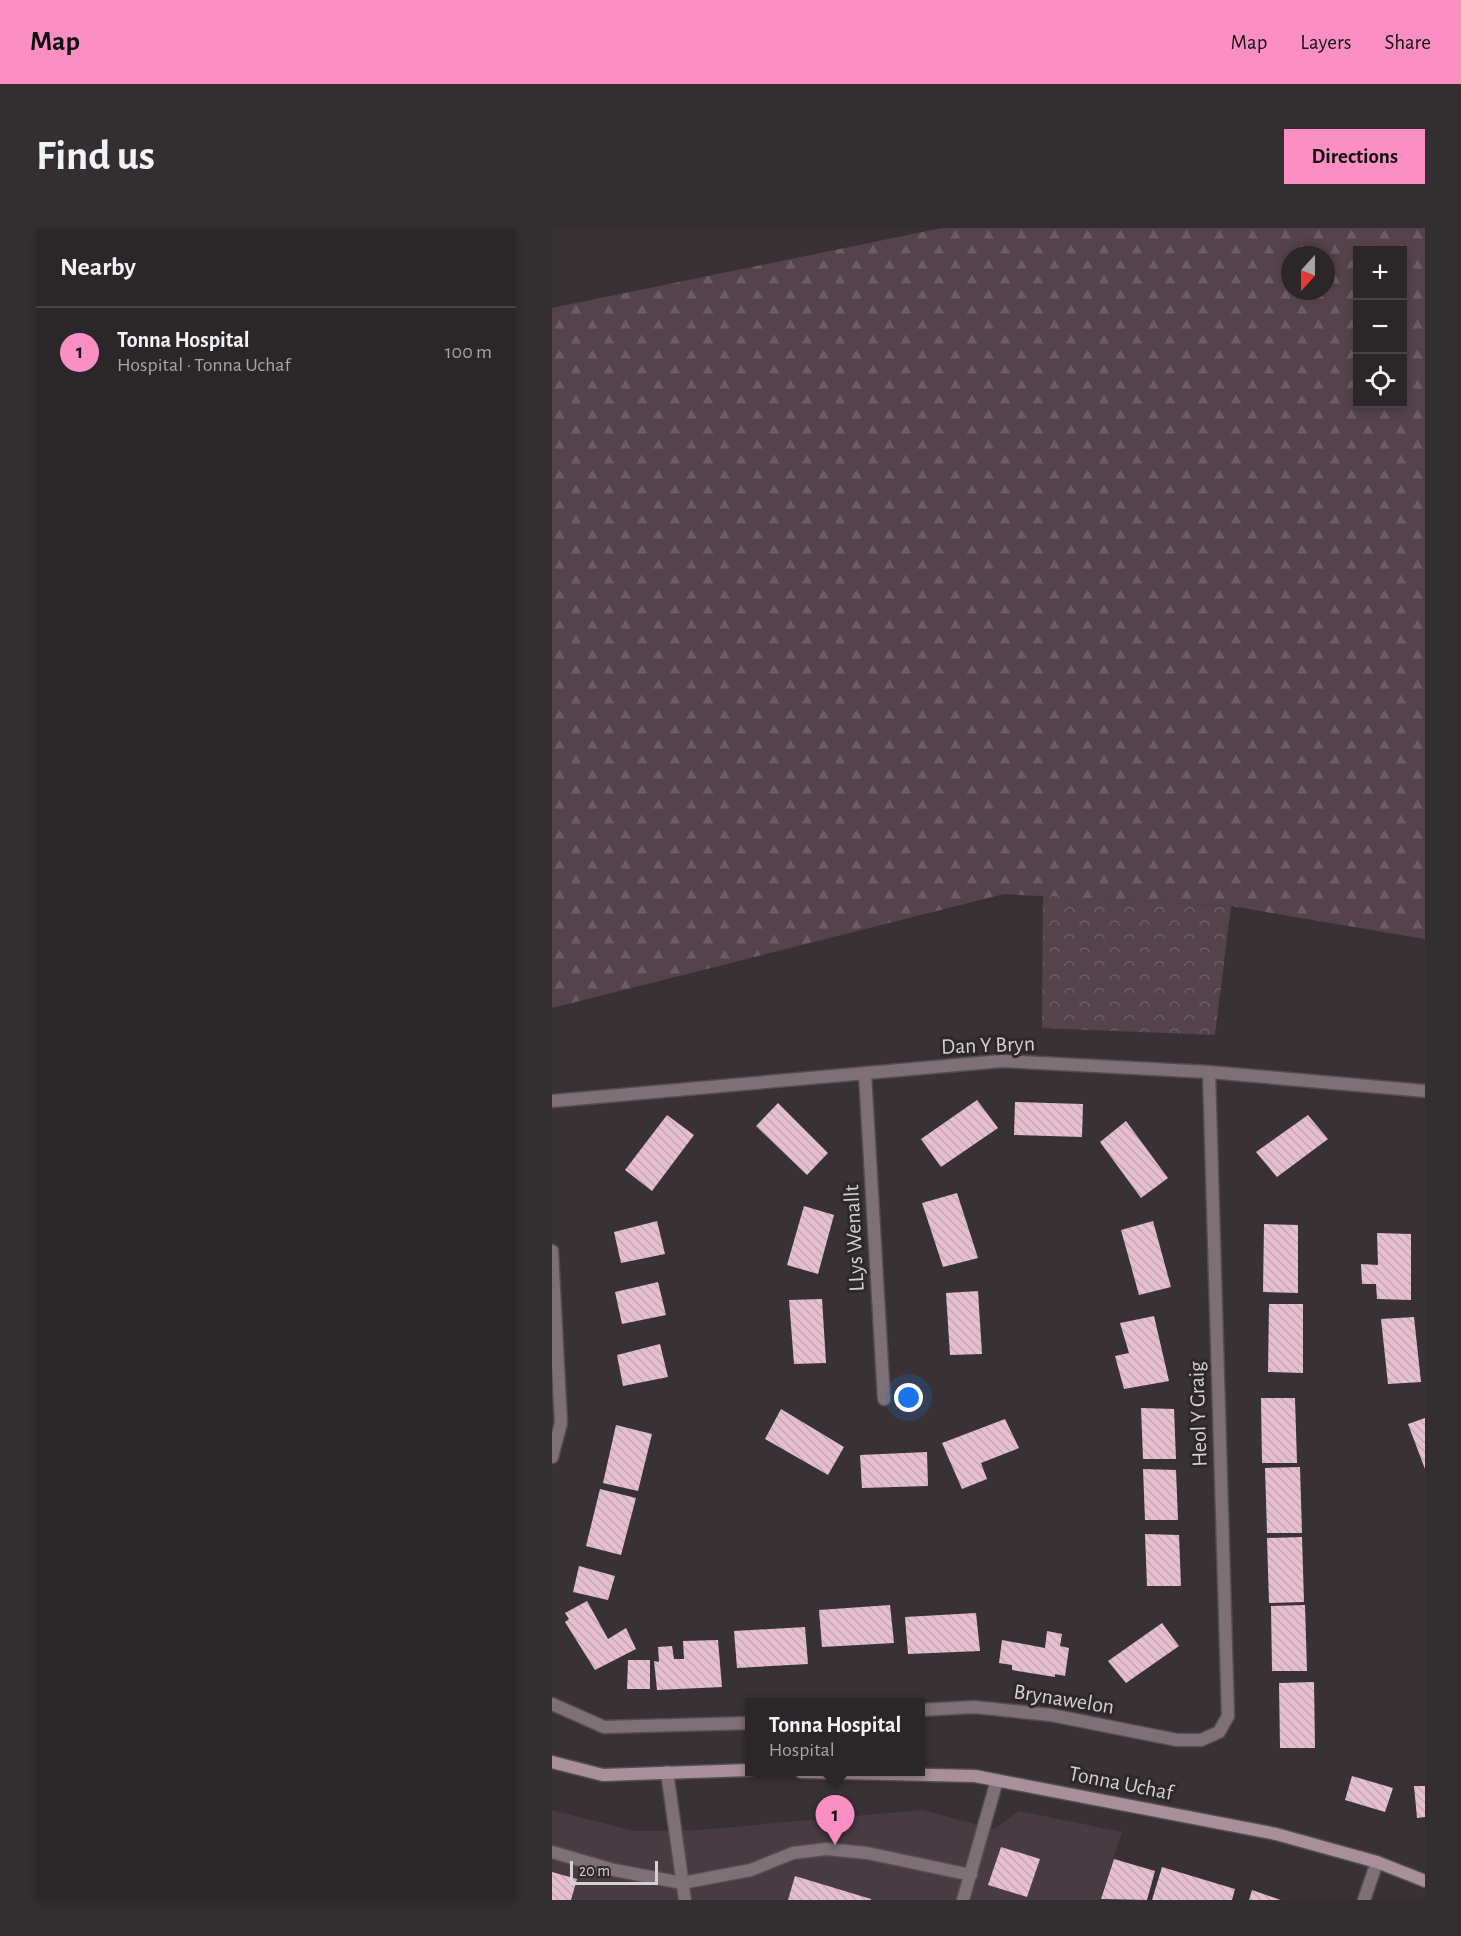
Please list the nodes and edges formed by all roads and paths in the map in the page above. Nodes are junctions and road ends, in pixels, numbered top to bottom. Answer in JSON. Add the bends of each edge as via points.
{"nodes":[{"id":1,"x":1209,"y":1072,"type":"junction"},
{"id":2,"x":865,"y":1074,"type":"junction"},
{"id":3,"x":1425,"y":1091,"type":"edge"},
{"id":4,"x":552,"y":1101,"type":"edge"},
{"id":5,"x":552,"y":1251,"type":"edge"},
{"id":6,"x":884,"y":1399,"type":"dead end"},
{"id":7,"x":552,"y":1458,"type":"edge"},
{"id":8,"x":552,"y":1704,"type":"edge"},
{"id":9,"x":925,"y":1710,"type":"edge"},
{"id":10,"x":745,"y":1723,"type":"edge"},
{"id":11,"x":1201,"y":1740,"type":"joint"},
{"id":12,"x":552,"y":1762,"type":"edge"},
{"id":13,"x":745,"y":1770,"type":"edge"},
{"id":14,"x":667,"y":1772,"type":"junction"},
{"id":15,"x":925,"y":1775,"type":"edge"},
{"id":16,"x":997,"y":1780,"type":"junction"},
{"id":17,"x":552,"y":1852,"type":"edge"},
{"id":18,"x":1377,"y":1862,"type":"junction"},
{"id":19,"x":970,"y":1875,"type":"junction"},
{"id":20,"x":1425,"y":1881,"type":"edge"},
{"id":21,"x":682,"y":1883,"type":"junction"},
{"id":22,"x":685,"y":1900,"type":"edge"},
{"id":23,"x":963,"y":1900,"type":"edge"},
{"id":24,"x":1365,"y":1900,"type":"edge"}],
"edges":[{"from":1,"to":2,"type":"street","name":"Dan Y Bryn","via":[[1002,1061]]},
{"from":1,"to":3,"type":"street","name":"Dan Y Bryn"},
{"from":1,"to":11,"type":"street","name":"Heol Y Graig","via":[[1228,1716],[1219,1732]]},
{"from":2,"to":4,"type":"street","name":"Dan Y Bryn"},
{"from":2,"to":6,"type":"street","name":"LLys Wenallt"},
{"from":5,"to":7,"type":"street","via":[[561,1423]]},
{"from":8,"to":10,"type":"street","via":[[604,1727]]},
{"from":9,"to":11,"type":"street","name":"Brynawelon","via":[[974,1707],[1051,1715],[1177,1740]]},
{"from":12,"to":14,"type":"main road","via":[[603,1775]]},
{"from":13,"to":14,"type":"main road"},
{"from":14,"to":21,"type":"street"},
{"from":15,"to":16,"type":"main road","name":"Tonna Uchaf"},
{"from":16,"to":18,"type":"main road","name":"Tonna Uchaf","via":[[1276,1834]]},
{"from":16,"to":19,"type":"street"},
{"from":17,"to":21,"type":"street","via":[[614,1870]]},
{"from":18,"to":20,"type":"main road","name":"Tonna Uchaf"},
{"from":18,"to":24,"type":"street"},
{"from":19,"to":21,"type":"street","via":[[867,1853],[826,1849],[793,1853],[751,1869]]},
{"from":19,"to":23,"type":"street"},
{"from":21,"to":22,"type":"street"}]}
